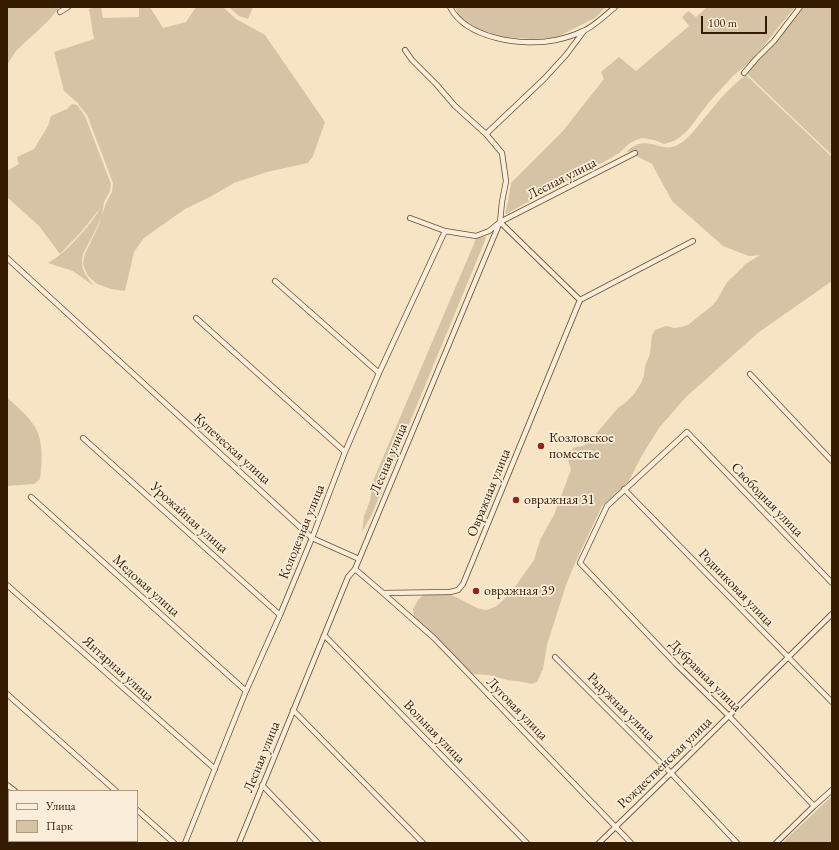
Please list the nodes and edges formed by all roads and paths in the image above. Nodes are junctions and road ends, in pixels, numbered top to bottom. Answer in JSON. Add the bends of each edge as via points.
{"nodes":[{"id":1,"x":68,"y":7,"type":"edge"},
{"id":2,"x":450,"y":7,"type":"edge"},
{"id":3,"x":614,"y":7,"type":"edge"},
{"id":4,"x":800,"y":7,"type":"edge"},
{"id":5,"x":60,"y":12,"type":"dead end"},
{"id":6,"x":584,"y":31,"type":"junction"},
{"id":7,"x":405,"y":50,"type":"dead end"},
{"id":8,"x":744,"y":73,"type":"dead end"},
{"id":9,"x":486,"y":134,"type":"junction"},
{"id":10,"x":635,"y":153,"type":"dead end"},
{"id":11,"x":410,"y":218,"type":"dead end"},
{"id":12,"x":500,"y":222,"type":"junction"},
{"id":13,"x":445,"y":231,"type":"junction"},
{"id":14,"x":693,"y":241,"type":"dead end"},
{"id":15,"x":7,"y":258,"type":"edge"},
{"id":16,"x":275,"y":281,"type":"dead end"},
{"id":17,"x":580,"y":300,"type":"junction"},
{"id":18,"x":196,"y":318,"type":"dead end"},
{"id":19,"x":379,"y":373,"type":"junction"},
{"id":20,"x":750,"y":374,"type":"dead end"},
{"id":21,"x":83,"y":438,"type":"dead end"},
{"id":22,"x":345,"y":452,"type":"junction"},
{"id":23,"x":832,"y":461,"type":"edge"},
{"id":24,"x":624,"y":489,"type":"junction"},
{"id":25,"x":31,"y":497,"type":"dead end"},
{"id":26,"x":312,"y":538,"type":"junction"},
{"id":27,"x":359,"y":559,"type":"junction"},
{"id":28,"x":355,"y":569,"type":"junction"},
{"id":29,"x":832,"y":583,"type":"edge"},
{"id":30,"x":7,"y":585,"type":"edge"},
{"id":31,"x":383,"y":593,"type":"junction"},
{"id":32,"x":832,"y":614,"type":"edge"},
{"id":33,"x":280,"y":615,"type":"junction"},
{"id":34,"x":325,"y":636,"type":"junction"},
{"id":35,"x":554,"y":657,"type":"dead end"},
{"id":36,"x":789,"y":657,"type":"junction"},
{"id":37,"x":246,"y":691,"type":"junction"},
{"id":38,"x":7,"y":694,"type":"edge"},
{"id":39,"x":832,"y":702,"type":"edge"},
{"id":40,"x":293,"y":710,"type":"junction"},
{"id":41,"x":729,"y":716,"type":"junction"},
{"id":42,"x":215,"y":769,"type":"junction"},
{"id":43,"x":671,"y":773,"type":"junction"},
{"id":44,"x":262,"y":785,"type":"junction"},
{"id":45,"x":115,"y":790,"type":"edge"},
{"id":46,"x":832,"y":790,"type":"edge"},
{"id":47,"x":814,"y":806,"type":"junction"},
{"id":48,"x":138,"y":811,"type":"edge"},
{"id":49,"x":615,"y":826,"type":"junction"},
{"id":50,"x":174,"y":843,"type":"edge"},
{"id":51,"x":185,"y":843,"type":"edge"},
{"id":52,"x":239,"y":843,"type":"edge"},
{"id":53,"x":318,"y":843,"type":"edge"},
{"id":54,"x":423,"y":843,"type":"edge"},
{"id":55,"x":527,"y":843,"type":"edge"},
{"id":56,"x":599,"y":843,"type":"edge"},
{"id":57,"x":632,"y":843,"type":"edge"},
{"id":58,"x":737,"y":843,"type":"edge"},
{"id":59,"x":776,"y":843,"type":"edge"}],
"edges":[{"from":1,"to":5,"type":"street"},
{"from":2,"to":6,"type":"street","via":[[459,19],[477,31],[505,40],[556,40]]},
{"from":3,"to":6,"type":"street"},
{"from":4,"to":8,"type":"street","via":[[782,32]]},
{"from":6,"to":9,"type":"street","via":[[544,79]]},
{"from":7,"to":9,"type":"street","via":[[455,106]]},
{"from":9,"to":12,"type":"street","via":[[502,153],[506,180]]},
{"from":10,"to":12,"type":"street","name":"Лесная улица"},
{"from":11,"to":13,"type":"street"},
{"from":12,"to":13,"type":"street","via":[[489,231],[476,236]]},
{"from":12,"to":17,"type":"street"},
{"from":12,"to":27,"type":"street","name":"Лесная улица"},
{"from":13,"to":19,"type":"street","name":"Колодезная улица"},
{"from":14,"to":17,"type":"street"},
{"from":15,"to":26,"type":"street","name":"Купеческая улица"},
{"from":16,"to":19,"type":"street"},
{"from":17,"to":31,"type":"street","name":"Овражная улица","via":[[463,584],[458,590],[450,592]]},
{"from":18,"to":22,"type":"street"},
{"from":19,"to":22,"type":"street","name":"Колодезная улица"},
{"from":20,"to":23,"type":"street"},
{"from":21,"to":33,"type":"street","name":"Урожайная улица"},
{"from":22,"to":26,"type":"street","name":"Колодезная улица"},
{"from":24,"to":29,"type":"street","name":"Свободная улица","via":[[687,432]]},
{"from":24,"to":36,"type":"street","name":"Родниковая улица"},
{"from":24,"to":41,"type":"street","name":"Дубравная улица","via":[[607,506],[580,563]]},
{"from":25,"to":37,"type":"street","name":"Медовая улица"},
{"from":26,"to":27,"type":"street","name":"Купеческая улица"},
{"from":26,"to":33,"type":"street","name":"Колодезная улица"},
{"from":27,"to":28,"type":"street","name":"Лесная улица"},
{"from":28,"to":31,"type":"street"},
{"from":28,"to":34,"type":"street","name":"Лесная улица","via":[[348,577]]},
{"from":30,"to":42,"type":"street","name":"Янтарная улица"},
{"from":31,"to":49,"type":"street","name":"Луговая улица","via":[[434,638]]},
{"from":32,"to":36,"type":"street","name":"Рождественская улица"},
{"from":33,"to":37,"type":"street","name":"Колодезная улица"},
{"from":34,"to":40,"type":"street","name":"Лесная улица"},
{"from":34,"to":55,"type":"street","name":"Вольная улица"},
{"from":35,"to":43,"type":"street","name":"Радужная улица"},
{"from":36,"to":39,"type":"street","name":"Родниковая улица"},
{"from":36,"to":41,"type":"street","name":"Рождественская улица"},
{"from":37,"to":42,"type":"street","name":"Колодезная улица"},
{"from":38,"to":45,"type":"street"},
{"from":40,"to":44,"type":"street","name":"Лесная улица"},
{"from":40,"to":54,"type":"street"},
{"from":41,"to":43,"type":"street","name":"Рождественская улица"},
{"from":41,"to":47,"type":"street","name":"Дубравная улица"},
{"from":42,"to":51,"type":"street","name":"Колодезная улица"},
{"from":43,"to":49,"type":"street","name":"Рождественская улица"},
{"from":43,"to":58,"type":"street","name":"Радужная улица"},
{"from":44,"to":52,"type":"street","name":"Лесная улица"},
{"from":44,"to":53,"type":"street"},
{"from":46,"to":47,"type":"street"},
{"from":47,"to":59,"type":"street"},
{"from":48,"to":50,"type":"street"},
{"from":49,"to":56,"type":"street","name":"Рождественская улица"},
{"from":49,"to":57,"type":"street","name":"Луговая улица"}]}
